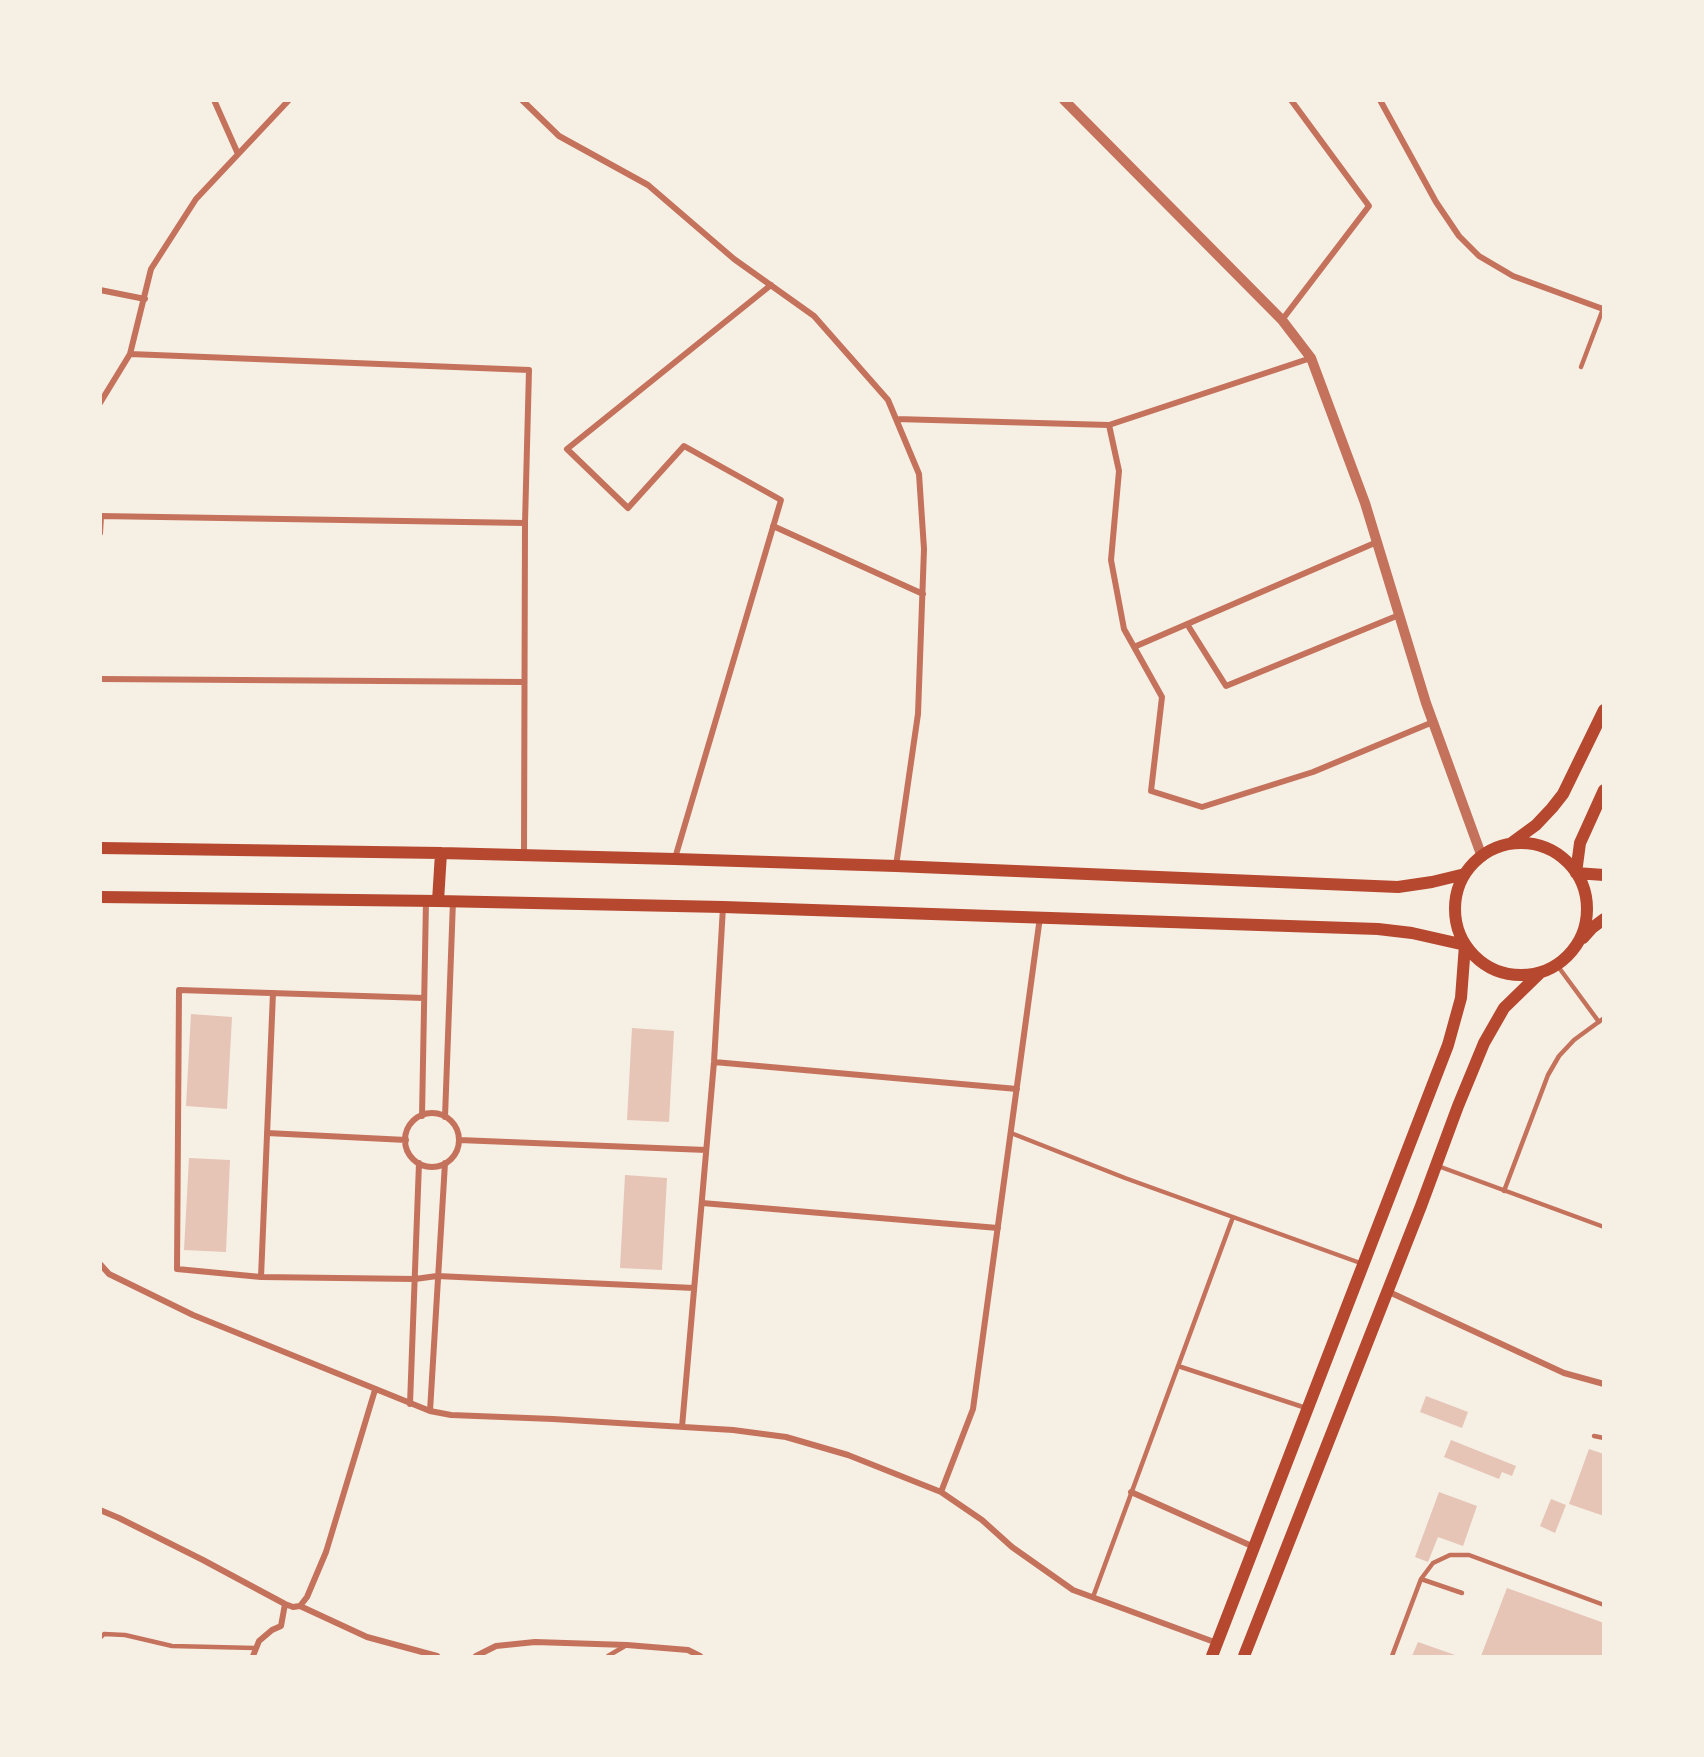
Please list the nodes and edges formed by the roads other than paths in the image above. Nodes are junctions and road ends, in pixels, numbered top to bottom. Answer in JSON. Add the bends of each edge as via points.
{"nodes":[{"id":1,"x":214,"y":100,"type":"edge"},
{"id":2,"x":288,"y":100,"type":"edge"},
{"id":3,"x":522,"y":100,"type":"edge"},
{"id":4,"x":1064,"y":100,"type":"edge"},
{"id":5,"x":1291,"y":100,"type":"edge"},
{"id":6,"x":1380,"y":100,"type":"edge"},
{"id":7,"x":238,"y":154,"type":"junction"},
{"id":8,"x":771,"y":285,"type":"junction"},
{"id":9,"x":100,"y":290,"type":"edge"},
{"id":10,"x":145,"y":299,"type":"junction"},
{"id":11,"x":1603,"y":308,"type":"edge"},
{"id":12,"x":1282,"y":320,"type":"junction"},
{"id":13,"x":130,"y":354,"type":"junction"},
{"id":14,"x":1311,"y":358,"type":"junction"},
{"id":15,"x":1581,"y":367,"type":"dead end"},
{"id":16,"x":100,"y":403,"type":"edge"},
{"id":17,"x":896,"y":419,"type":"junction"},
{"id":18,"x":1109,"y":425,"type":"junction"},
{"id":19,"x":101,"y":517,"type":"edge"},
{"id":20,"x":525,"y":523,"type":"junction"},
{"id":21,"x":773,"y":525,"type":"junction"},
{"id":22,"x":100,"y":533,"type":"edge"},
{"id":23,"x":1377,"y":542,"type":"junction"},
{"id":24,"x":923,"y":594,"type":"junction"},
{"id":25,"x":1399,"y":615,"type":"junction"},
{"id":26,"x":1186,"y":624,"type":"junction"},
{"id":27,"x":1134,"y":647,"type":"junction"},
{"id":28,"x":100,"y":679,"type":"edge"},
{"id":29,"x":524,"y":682,"type":"junction"},
{"id":30,"x":1604,"y":710,"type":"edge"},
{"id":31,"x":1433,"y":722,"type":"junction"},
{"id":32,"x":1604,"y":790,"type":"edge"},
{"id":33,"x":1508,"y":845,"type":"junction"},
{"id":34,"x":100,"y":848,"type":"edge"},
{"id":35,"x":441,"y":853,"type":"junction"},
{"id":36,"x":524,"y":854,"type":"junction"},
{"id":37,"x":1482,"y":857,"type":"junction"},
{"id":38,"x":675,"y":859,"type":"junction"},
{"id":39,"x":896,"y":866,"type":"junction"},
{"id":40,"x":1576,"y":873,"type":"junction"},
{"id":41,"x":1465,"y":874,"type":"junction"},
{"id":42,"x":1604,"y":875,"type":"edge"},
{"id":43,"x":100,"y":897,"type":"edge"},
{"id":44,"x":432,"y":901,"type":"junction"},
{"id":45,"x":453,"y":902,"type":"junction"},
{"id":46,"x":723,"y":907,"type":"junction"},
{"id":47,"x":1040,"y":917,"type":"junction"},
{"id":48,"x":1604,"y":919,"type":"edge"},
{"id":49,"x":1465,"y":945,"type":"junction"},
{"id":50,"x":1576,"y":946,"type":"junction"},
{"id":51,"x":1557,"y":965,"type":"junction"},
{"id":52,"x":1542,"y":972,"type":"junction"},
{"id":53,"x":273,"y":993,"type":"junction"},
{"id":54,"x":424,"y":998,"type":"junction"},
{"id":55,"x":1601,"y":1020,"type":"edge"},
{"id":56,"x":714,"y":1062,"type":"junction"},
{"id":57,"x":1017,"y":1089,"type":"junction"},
{"id":58,"x":422,"y":1116,"type":"junction"},
{"id":59,"x":445,"y":1116,"type":"junction"},
{"id":60,"x":267,"y":1133,"type":"junction"},
{"id":61,"x":1011,"y":1133,"type":"junction"},
{"id":62,"x":406,"y":1140,"type":"junction"},
{"id":63,"x":459,"y":1140,"type":"junction"},
{"id":64,"x":706,"y":1150,"type":"junction"},
{"id":65,"x":419,"y":1163,"type":"junction"},
{"id":66,"x":445,"y":1163,"type":"junction"},
{"id":67,"x":1436,"y":1165,"type":"junction"},
{"id":68,"x":1504,"y":1191,"type":"junction"},
{"id":69,"x":702,"y":1203,"type":"junction"},
{"id":70,"x":1233,"y":1217,"type":"junction"},
{"id":71,"x":1604,"y":1227,"type":"edge"},
{"id":72,"x":998,"y":1228,"type":"junction"},
{"id":73,"x":100,"y":1264,"type":"edge"},
{"id":74,"x":1364,"y":1264,"type":"junction"},
{"id":75,"x":437,"y":1276,"type":"junction"},
{"id":76,"x":261,"y":1277,"type":"junction"},
{"id":77,"x":414,"y":1279,"type":"junction"},
{"id":78,"x":694,"y":1288,"type":"junction"},
{"id":79,"x":1387,"y":1291,"type":"junction"},
{"id":80,"x":1178,"y":1366,"type":"junction"},
{"id":81,"x":1604,"y":1384,"type":"edge"},
{"id":82,"x":375,"y":1390,"type":"junction"},
{"id":83,"x":410,"y":1404,"type":"junction"},
{"id":84,"x":1308,"y":1409,"type":"junction"},
{"id":85,"x":429,"y":1411,"type":"junction"},
{"id":86,"x":682,"y":1427,"type":"junction"},
{"id":87,"x":1594,"y":1436,"type":"dead end"},
{"id":88,"x":1604,"y":1438,"type":"edge"},
{"id":89,"x":941,"y":1492,"type":"junction"},
{"id":90,"x":1131,"y":1492,"type":"junction"},
{"id":91,"x":100,"y":1510,"type":"edge"},
{"id":92,"x":1254,"y":1547,"type":"junction"},
{"id":93,"x":1422,"y":1579,"type":"junction"},
{"id":94,"x":1462,"y":1593,"type":"dead end"},
{"id":95,"x":1093,"y":1598,"type":"junction"},
{"id":96,"x":285,"y":1604,"type":"junction"},
{"id":97,"x":1604,"y":1605,"type":"edge"},
{"id":98,"x":300,"y":1606,"type":"junction"},
{"id":99,"x":100,"y":1638,"type":"edge"},
{"id":100,"x":1218,"y":1643,"type":"junction"},
{"id":101,"x":627,"y":1645,"type":"junction"},
{"id":102,"x":255,"y":1648,"type":"junction"},
{"id":103,"x":253,"y":1656,"type":"edge"},
{"id":104,"x":437,"y":1656,"type":"edge"},
{"id":105,"x":476,"y":1656,"type":"edge"},
{"id":106,"x":608,"y":1656,"type":"edge"},
{"id":107,"x":700,"y":1656,"type":"edge"},
{"id":108,"x":1212,"y":1656,"type":"edge"},
{"id":109,"x":1244,"y":1656,"type":"edge"},
{"id":110,"x":1392,"y":1656,"type":"edge"}],
"edges":[{"from":1,"to":7,"type":"street"},
{"from":2,"to":7,"type":"street"},
{"from":3,"to":8,"type":"street","via":[[559,136],[648,185],[734,259]]},
{"from":4,"to":12,"type":"street"},
{"from":5,"to":12,"type":"street","via":[[1369,206]]},
{"from":6,"to":11,"type":"street","via":[[1436,202],[1459,236],[1479,256],[1513,276]]},
{"from":7,"to":10,"type":"street","via":[[196,198],[151,269]]},
{"from":8,"to":17,"type":"street","via":[[814,316],[888,400]]},
{"from":8,"to":21,"type":"street","via":[[567,449],[628,508],[684,446],[781,500]]},
{"from":9,"to":10,"type":"street"},
{"from":10,"to":13,"type":"street"},
{"from":11,"to":15,"type":"lane"},
{"from":12,"to":14,"type":"street"},
{"from":13,"to":16,"type":"street"},
{"from":13,"to":20,"type":"street","via":[[529,370]]},
{"from":14,"to":18,"type":"street"},
{"from":14,"to":23,"type":"street"},
{"from":17,"to":18,"type":"street"},
{"from":17,"to":24,"type":"street","via":[[919,474]]},
{"from":18,"to":27,"type":"street","via":[[1119,471],[1111,560],[1125,629]]},
{"from":19,"to":20,"type":"street"},
{"from":19,"to":22,"type":"street"},
{"from":20,"to":29,"type":"street"},
{"from":21,"to":24,"type":"street"},
{"from":21,"to":38,"type":"street"},
{"from":23,"to":25,"type":"street"},
{"from":23,"to":26,"type":"street"},
{"from":24,"to":39,"type":"street","via":[[918,714]]},
{"from":25,"to":26,"type":"street","via":[[1226,686]]},
{"from":25,"to":31,"type":"street"},
{"from":26,"to":27,"type":"street"},
{"from":27,"to":31,"type":"street","via":[[1162,697],[1151,790],[1202,807],[1313,772]]},
{"from":28,"to":29,"type":"street"},
{"from":29,"to":36,"type":"street"},
{"from":30,"to":33,"type":"main road","via":[[1563,794],[1536,825]]},
{"from":31,"to":37,"type":"street"},
{"from":32,"to":40,"type":"main road","via":[[1583,837]]},
{"from":33,"to":37,"type":"main road"},
{"from":33,"to":40,"type":"main road","via":[[1528,844],[1546,849]]},
{"from":34,"to":35,"type":"main road"},
{"from":35,"to":36,"type":"main road"},
{"from":35,"to":44,"type":"main road"},
{"from":36,"to":38,"type":"main road"},
{"from":37,"to":41,"type":"main road"},
{"from":38,"to":39,"type":"main road"},
{"from":39,"to":41,"type":"main road","via":[[1398,886]]},
{"from":40,"to":42,"type":"main road"},
{"from":40,"to":50,"type":"main road","via":[[1587,910]]},
{"from":41,"to":49,"type":"main road","via":[[1455,910]]},
{"from":43,"to":44,"type":"main road"},
{"from":44,"to":45,"type":"main road"},
{"from":44,"to":54,"type":"street"},
{"from":45,"to":46,"type":"main road"},
{"from":45,"to":59,"type":"street"},
{"from":46,"to":47,"type":"main road"},
{"from":46,"to":56,"type":"street"},
{"from":47,"to":49,"type":"main road","via":[[1378,929]]},
{"from":47,"to":57,"type":"street"},
{"from":48,"to":50,"type":"main road"},
{"from":49,"to":52,"type":"main road","via":[[1480,961],[1499,971],[1520,975]]},
{"from":49,"to":74,"type":"main road","via":[[1461,998],[1448,1045]]},
{"from":50,"to":51,"type":"main road"},
{"from":51,"to":52,"type":"main road"},
{"from":51,"to":55,"type":"lane"},
{"from":52,"to":67,"type":"main road","via":[[1510,1001],[1490,1030]]},
{"from":53,"to":54,"type":"street"},
{"from":53,"to":60,"type":"street"},
{"from":53,"to":76,"type":"street","via":[[179,990],[177,1269]]},
{"from":54,"to":58,"type":"street"},
{"from":55,"to":68,"type":"lane","via":[[1574,1040],[1548,1075]]},
{"from":56,"to":57,"type":"street"},
{"from":56,"to":64,"type":"street"},
{"from":57,"to":61,"type":"street"},
{"from":58,"to":59,"type":"street"},
{"from":58,"to":62,"type":"street","via":[[410,1124]]},
{"from":59,"to":63,"type":"street","via":[[457,1129]]},
{"from":60,"to":62,"type":"street"},
{"from":60,"to":76,"type":"street"},
{"from":61,"to":70,"type":"lane"},
{"from":61,"to":72,"type":"street"},
{"from":62,"to":65,"type":"street","via":[[411,1156]]},
{"from":63,"to":64,"type":"street"},
{"from":63,"to":66,"type":"street","via":[[457,1151]]},
{"from":64,"to":69,"type":"street"},
{"from":65,"to":66,"type":"street","via":[[429,1167]]},
{"from":65,"to":77,"type":"street"},
{"from":66,"to":75,"type":"street"},
{"from":67,"to":68,"type":"lane"},
{"from":67,"to":79,"type":"main road"},
{"from":68,"to":71,"type":"lane"},
{"from":69,"to":72,"type":"street"},
{"from":69,"to":78,"type":"street"},
{"from":70,"to":74,"type":"lane"},
{"from":70,"to":80,"type":"lane"},
{"from":72,"to":89,"type":"street","via":[[973,1409]]},
{"from":73,"to":82,"type":"street","via":[[109,1274],[194,1315]]},
{"from":74,"to":84,"type":"main road"},
{"from":75,"to":77,"type":"street"},
{"from":75,"to":78,"type":"street"},
{"from":75,"to":85,"type":"street"},
{"from":76,"to":77,"type":"street"},
{"from":77,"to":83,"type":"street"},
{"from":78,"to":86,"type":"street"},
{"from":79,"to":81,"type":"street","via":[[1564,1373]]},
{"from":79,"to":109,"type":"main road"},
{"from":80,"to":84,"type":"lane"},
{"from":80,"to":90,"type":"lane"},
{"from":82,"to":83,"type":"street"},
{"from":82,"to":98,"type":"street","via":[[326,1552]]},
{"from":83,"to":85,"type":"street"},
{"from":84,"to":92,"type":"main road"},
{"from":85,"to":86,"type":"street"},
{"from":86,"to":89,"type":"street","via":[[786,1437],[848,1455]]},
{"from":87,"to":88,"type":"lane"},
{"from":89,"to":95,"type":"street","via":[[1041,1568],[1073,1590]]},
{"from":90,"to":92,"type":"street"},
{"from":90,"to":95,"type":"lane"},
{"from":91,"to":96,"type":"street"},
{"from":92,"to":100,"type":"main road"},
{"from":93,"to":94,"type":"lane"},
{"from":93,"to":97,"type":"lane","via":[[1433,1563],[1450,1555],[1469,1555]]},
{"from":93,"to":110,"type":"lane"},
{"from":95,"to":100,"type":"street"},
{"from":96,"to":98,"type":"street"},
{"from":96,"to":102,"type":"street","via":[[281,1626]]},
{"from":98,"to":104,"type":"street","via":[[367,1637]]},
{"from":99,"to":102,"type":"lane","via":[[104,1634],[125,1635],[172,1646]]},
{"from":100,"to":108,"type":"main road"},
{"from":101,"to":105,"type":"street","via":[[535,1642],[495,1646]]},
{"from":101,"to":106,"type":"lane"},
{"from":101,"to":107,"type":"street","via":[[688,1650]]},
{"from":102,"to":103,"type":"street"}]}
